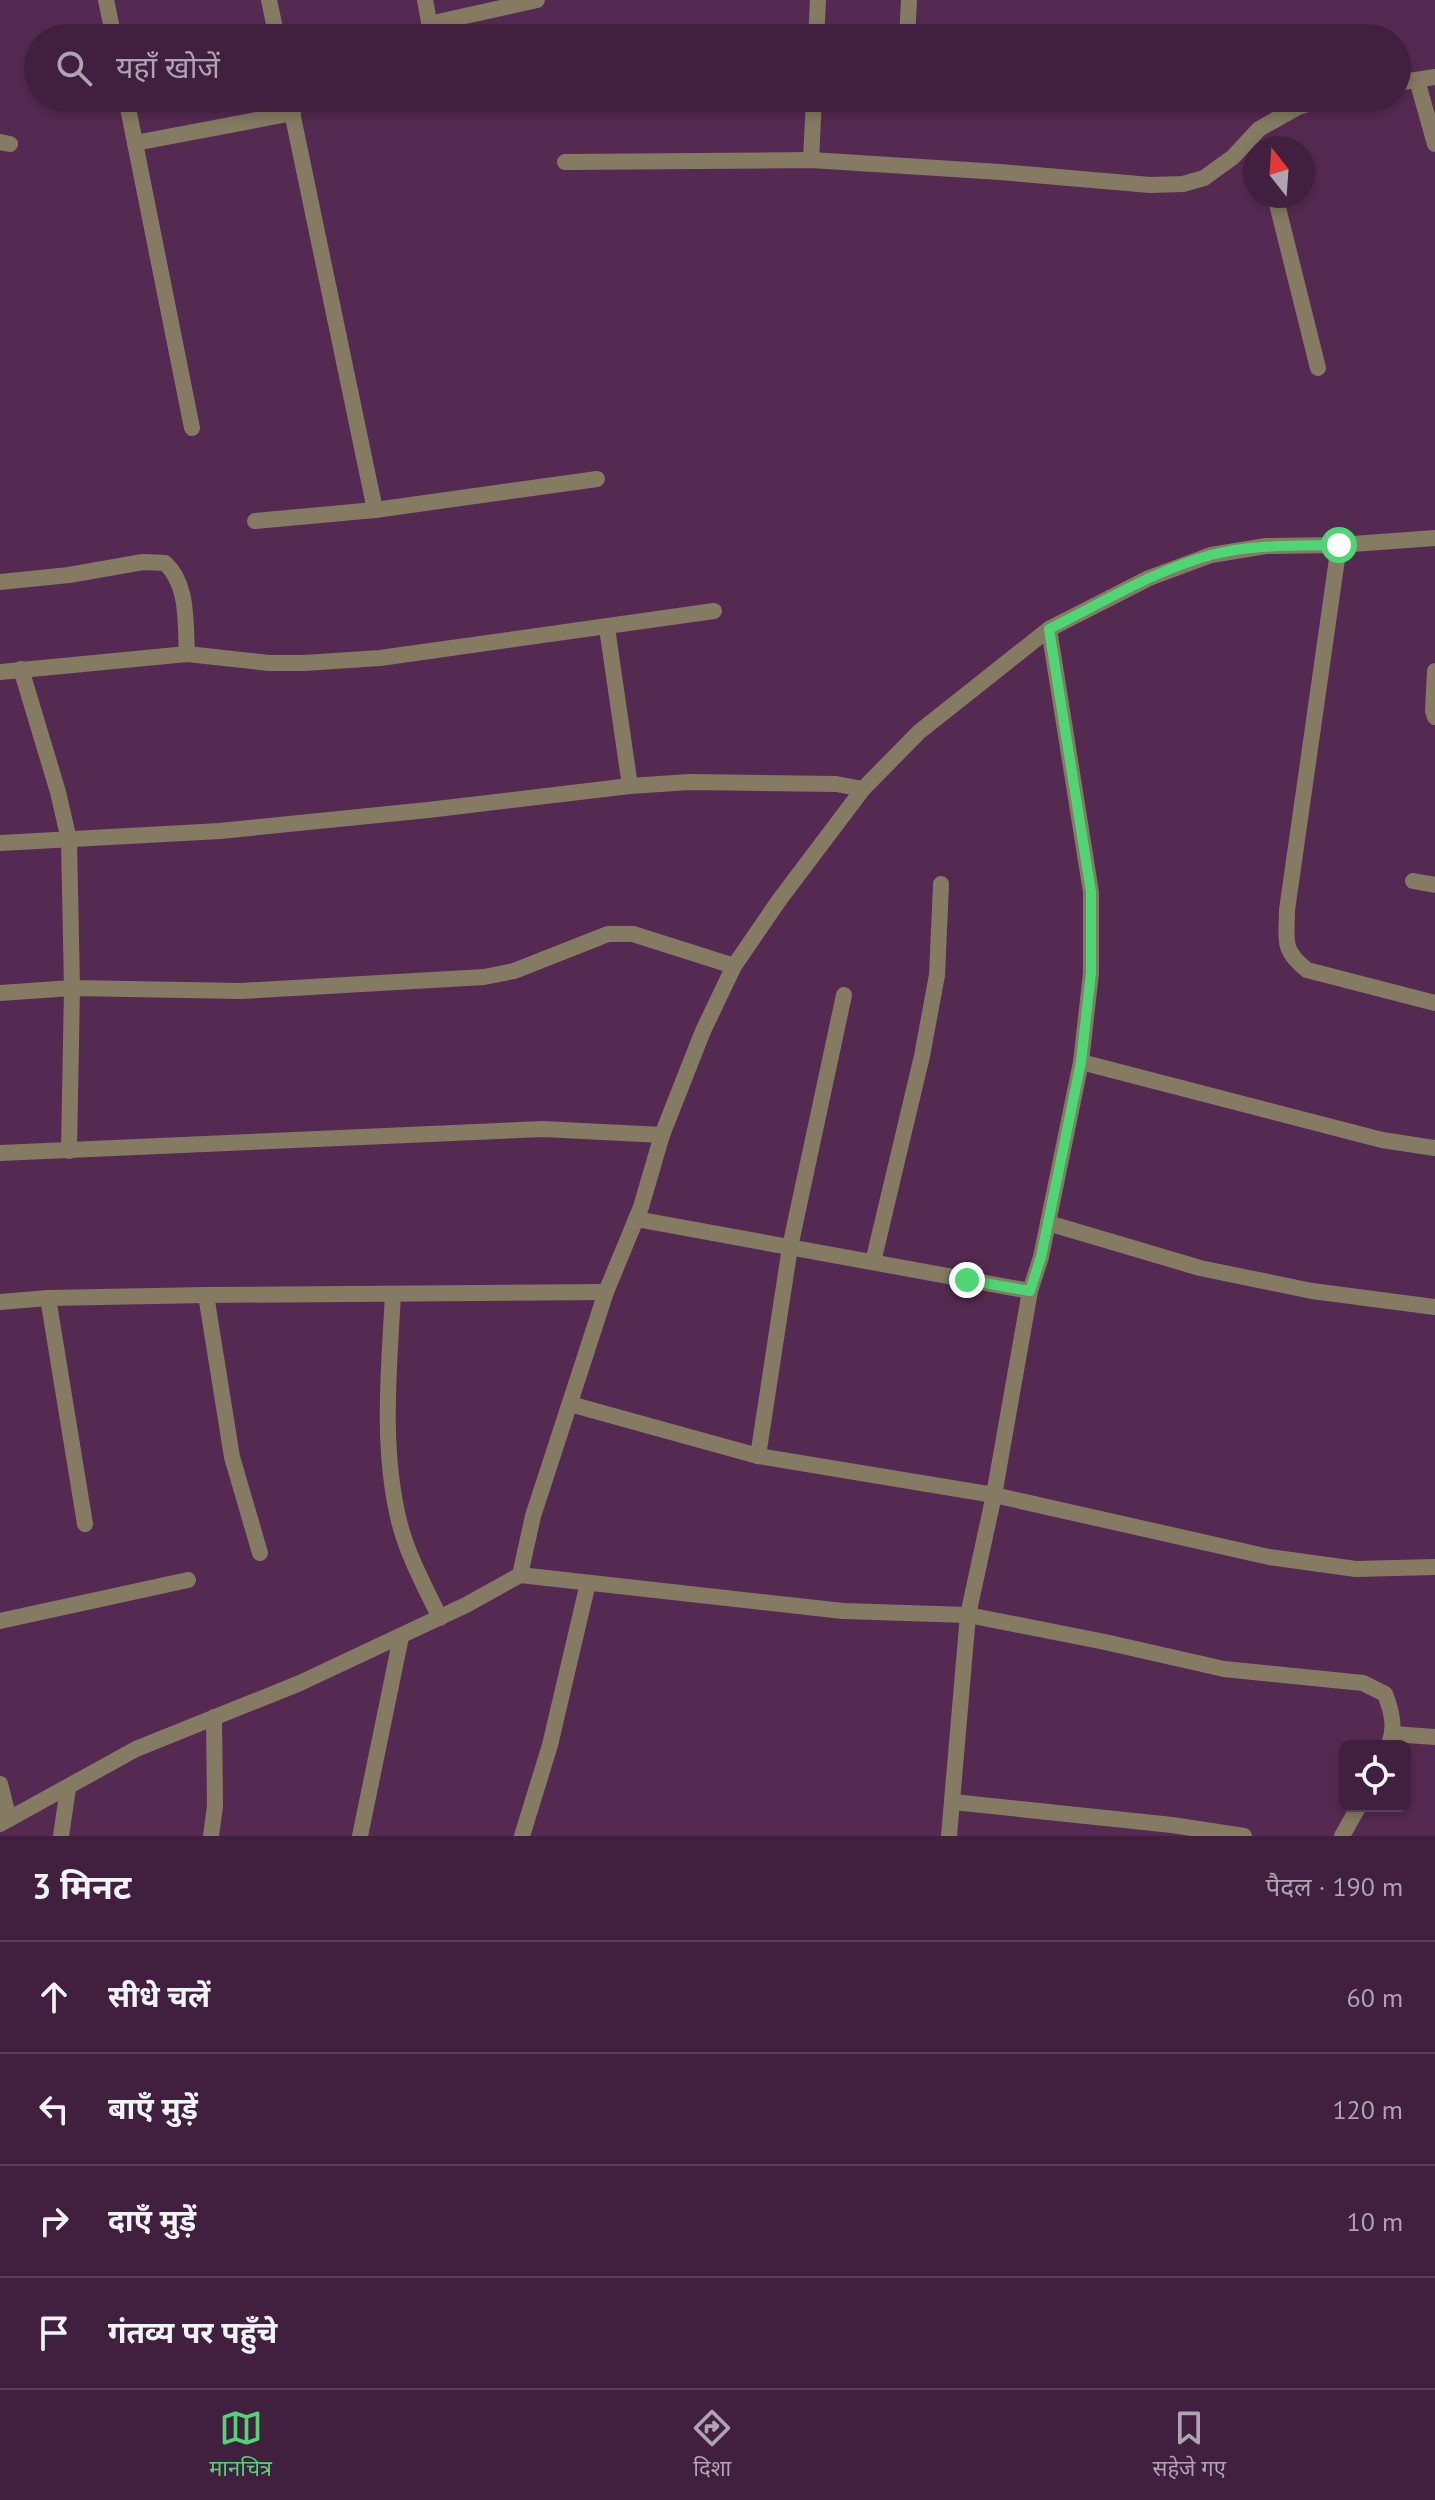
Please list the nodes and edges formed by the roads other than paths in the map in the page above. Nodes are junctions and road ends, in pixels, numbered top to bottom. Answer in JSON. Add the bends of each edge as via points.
{"nodes":[{"id":1,"x":106,"y":0,"type":"edge"},
{"id":2,"x":269,"y":0,"type":"edge"},
{"id":3,"x":425,"y":0,"type":"edge"},
{"id":4,"x":537,"y":0,"type":"edge"},
{"id":5,"x":818,"y":0,"type":"edge"},
{"id":6,"x":909,"y":0,"type":"edge"},
{"id":7,"x":111,"y":24,"type":"edge"},
{"id":8,"x":274,"y":24,"type":"edge"},
{"id":9,"x":430,"y":24,"type":"edge"},
{"id":10,"x":455,"y":24,"type":"edge"},
{"id":11,"x":817,"y":24,"type":"edge"},
{"id":12,"x":908,"y":24,"type":"edge"},
{"id":13,"x":1435,"y":77,"type":"edge"},
{"id":14,"x":1417,"y":80,"type":"junction"},
{"id":15,"x":1411,"y":81,"type":"edge"},
{"id":16,"x":129,"y":112,"type":"edge"},
{"id":17,"x":266,"y":112,"type":"edge"},
{"id":18,"x":292,"y":112,"type":"edge"},
{"id":19,"x":813,"y":112,"type":"edge"},
{"id":20,"x":1289,"y":112,"type":"edge"},
{"id":21,"x":1259,"y":129,"type":"junction"},
{"id":22,"x":1261,"y":136,"type":"edge"},
{"id":23,"x":135,"y":143,"type":"junction"},
{"id":24,"x":1435,"y":144,"type":"edge"},
{"id":25,"x":811,"y":160,"type":"junction"},
{"id":26,"x":565,"y":162,"type":"dead end"},
{"id":27,"x":1278,"y":208,"type":"edge"},
{"id":28,"x":1318,"y":368,"type":"dead end"},
{"id":29,"x":192,"y":428,"type":"dead end"},
{"id":30,"x":597,"y":479,"type":"dead end"},
{"id":31,"x":375,"y":510,"type":"junction"},
{"id":32,"x":255,"y":521,"type":"dead end"},
{"id":33,"x":1435,"y":538,"type":"edge"},
{"id":34,"x":1339,"y":545,"type":"junction"},
{"id":35,"x":0,"y":582,"type":"edge"},
{"id":36,"x":714,"y":611,"type":"dead end"},
{"id":37,"x":607,"y":628,"type":"junction"},
{"id":38,"x":1049,"y":629,"type":"junction"},
{"id":39,"x":187,"y":654,"type":"junction"},
{"id":40,"x":21,"y":669,"type":"junction"},
{"id":41,"x":1435,"y":671,"type":"edge"},
{"id":42,"x":0,"y":672,"type":"edge"},
{"id":43,"x":1435,"y":717,"type":"edge"},
{"id":44,"x":630,"y":786,"type":"junction"},
{"id":45,"x":863,"y":789,"type":"junction"},
{"id":46,"x":69,"y":840,"type":"junction"},
{"id":47,"x":0,"y":843,"type":"edge"},
{"id":48,"x":1413,"y":881,"type":"dead end"},
{"id":49,"x":941,"y":884,"type":"dead end"},
{"id":50,"x":1435,"y":885,"type":"edge"},
{"id":51,"x":734,"y":966,"type":"junction"},
{"id":52,"x":72,"y":988,"type":"junction"},
{"id":53,"x":0,"y":993,"type":"edge"},
{"id":54,"x":844,"y":995,"type":"dead end"},
{"id":55,"x":1435,"y":1003,"type":"edge"},
{"id":56,"x":1081,"y":1062,"type":"junction"},
{"id":57,"x":662,"y":1135,"type":"junction"},
{"id":58,"x":1435,"y":1148,"type":"edge"},
{"id":59,"x":69,"y":1151,"type":"junction"},
{"id":60,"x":0,"y":1153,"type":"edge"},
{"id":61,"x":636,"y":1219,"type":"junction"},
{"id":62,"x":1048,"y":1223,"type":"junction"},
{"id":63,"x":790,"y":1247,"type":"junction"},
{"id":64,"x":873,"y":1262,"type":"junction"},
{"id":65,"x":1030,"y":1291,"type":"junction"},
{"id":66,"x":606,"y":1292,"type":"junction"},
{"id":67,"x":393,"y":1294,"type":"junction"},
{"id":68,"x":206,"y":1295,"type":"junction"},
{"id":69,"x":48,"y":1298,"type":"junction"},
{"id":70,"x":0,"y":1302,"type":"edge"},
{"id":71,"x":1435,"y":1307,"type":"edge"},
{"id":72,"x":570,"y":1404,"type":"junction"},
{"id":73,"x":758,"y":1456,"type":"junction"},
{"id":74,"x":994,"y":1495,"type":"junction"},
{"id":75,"x":85,"y":1524,"type":"dead end"},
{"id":76,"x":260,"y":1553,"type":"dead end"},
{"id":77,"x":1435,"y":1567,"type":"edge"},
{"id":78,"x":520,"y":1575,"type":"junction"},
{"id":79,"x":188,"y":1580,"type":"dead end"},
{"id":80,"x":588,"y":1583,"type":"junction"},
{"id":81,"x":968,"y":1615,"type":"junction"},
{"id":82,"x":440,"y":1618,"type":"junction"},
{"id":83,"x":0,"y":1621,"type":"edge"},
{"id":84,"x":401,"y":1637,"type":"junction"},
{"id":85,"x":214,"y":1717,"type":"junction"},
{"id":86,"x":1435,"y":1737,"type":"edge"},
{"id":87,"x":1391,"y":1740,"type":"edge"},
{"id":88,"x":0,"y":1784,"type":"edge"},
{"id":89,"x":68,"y":1788,"type":"junction"},
{"id":90,"x":953,"y":1802,"type":"junction"},
{"id":91,"x":1356,"y":1812,"type":"edge"},
{"id":92,"x":5,"y":1822,"type":"edge"},
{"id":93,"x":61,"y":1836,"type":"edge"},
{"id":94,"x":211,"y":1836,"type":"edge"},
{"id":95,"x":360,"y":1836,"type":"edge"},
{"id":96,"x":522,"y":1836,"type":"edge"},
{"id":97,"x":949,"y":1836,"type":"edge"},
{"id":98,"x":1244,"y":1836,"type":"edge"},
{"id":99,"x":1342,"y":1836,"type":"edge"}],
"edges":[{"from":1,"to":7,"type":"street"},
{"from":2,"to":8,"type":"street"},
{"from":3,"to":9,"type":"street"},
{"from":4,"to":10,"type":"street"},
{"from":5,"to":11,"type":"street"},
{"from":6,"to":12,"type":"street"},
{"from":13,"to":14,"type":"street"},
{"from":14,"to":15,"type":"street"},
{"from":14,"to":24,"type":"street"},
{"from":16,"to":23,"type":"street"},
{"from":17,"to":23,"type":"street"},
{"from":18,"to":31,"type":"street"},
{"from":19,"to":25,"type":"street"},
{"from":20,"to":21,"type":"street"},
{"from":21,"to":22,"type":"street"},
{"from":21,"to":25,"type":"street","via":[[1204,178],[1183,184]]},
{"from":23,"to":29,"type":"street"},
{"from":25,"to":26,"type":"street"},
{"from":27,"to":28,"type":"street"},
{"from":30,"to":31,"type":"street"},
{"from":31,"to":32,"type":"street"},
{"from":33,"to":34,"type":"street"},
{"from":34,"to":38,"type":"street","via":[[1266,546],[1211,555],[1149,578]]},
{"from":34,"to":55,"type":"street","via":[[1287,910],[1287,943],[1291,957],[1307,970]]},
{"from":35,"to":39,"type":"street","via":[[165,563],[176,574],[183,595]]},
{"from":36,"to":37,"type":"street"},
{"from":37,"to":39,"type":"street","via":[[304,663]]},
{"from":37,"to":44,"type":"street"},
{"from":38,"to":45,"type":"street","via":[[919,732]]},
{"from":38,"to":56,"type":"street","via":[[1091,892],[1091,973]]},
{"from":39,"to":40,"type":"street"},
{"from":40,"to":42,"type":"street"},
{"from":40,"to":46,"type":"street"},
{"from":41,"to":43,"type":"street"},
{"from":44,"to":45,"type":"street","via":[[689,782]]},
{"from":44,"to":46,"type":"street","via":[[235,830]]},
{"from":45,"to":51,"type":"street"},
{"from":46,"to":47,"type":"street"},
{"from":46,"to":52,"type":"street"},
{"from":48,"to":50,"type":"street"},
{"from":49,"to":64,"type":"street","via":[[937,975]]},
{"from":51,"to":52,"type":"street","via":[[633,934],[608,934],[514,971],[484,977],[217,992]]},
{"from":51,"to":57,"type":"street"},
{"from":52,"to":53,"type":"street"},
{"from":52,"to":59,"type":"street"},
{"from":54,"to":63,"type":"street"},
{"from":56,"to":58,"type":"street","via":[[1382,1140]]},
{"from":56,"to":62,"type":"street"},
{"from":57,"to":59,"type":"street","via":[[543,1129]]},
{"from":57,"to":61,"type":"street"},
{"from":59,"to":60,"type":"street"},
{"from":61,"to":63,"type":"street"},
{"from":61,"to":66,"type":"street"},
{"from":62,"to":65,"type":"street"},
{"from":62,"to":71,"type":"street","via":[[1200,1268],[1312,1291]]},
{"from":63,"to":64,"type":"street"},
{"from":63,"to":73,"type":"street"},
{"from":64,"to":65,"type":"street"},
{"from":65,"to":74,"type":"street"},
{"from":66,"to":67,"type":"street"},
{"from":66,"to":72,"type":"street"},
{"from":67,"to":68,"type":"street"},
{"from":67,"to":82,"type":"street","via":[[386,1416],[390,1465],[399,1523]]},
{"from":68,"to":69,"type":"street"},
{"from":68,"to":76,"type":"street","via":[[232,1457]]},
{"from":69,"to":70,"type":"street"},
{"from":69,"to":75,"type":"street"},
{"from":72,"to":73,"type":"street"},
{"from":72,"to":78,"type":"street","via":[[533,1516]]},
{"from":73,"to":74,"type":"street"},
{"from":74,"to":77,"type":"street","via":[[1269,1557],[1356,1569]]},
{"from":74,"to":81,"type":"street"},
{"from":78,"to":80,"type":"street"},
{"from":78,"to":82,"type":"street"},
{"from":79,"to":83,"type":"street"},
{"from":80,"to":81,"type":"street","via":[[843,1611]]},
{"from":80,"to":96,"type":"street","via":[[550,1745]]},
{"from":81,"to":87,"type":"street","via":[[1224,1669],[1363,1683],[1385,1694]]},
{"from":81,"to":90,"type":"street"},
{"from":82,"to":84,"type":"street"},
{"from":84,"to":85,"type":"street"},
{"from":84,"to":95,"type":"street"},
{"from":85,"to":89,"type":"street","via":[[136,1749]]},
{"from":85,"to":94,"type":"street"},
{"from":86,"to":87,"type":"street"},
{"from":88,"to":92,"type":"street"},
{"from":89,"to":92,"type":"street"},
{"from":89,"to":93,"type":"street"},
{"from":90,"to":97,"type":"street"},
{"from":90,"to":98,"type":"street"},
{"from":91,"to":99,"type":"street"}]}
